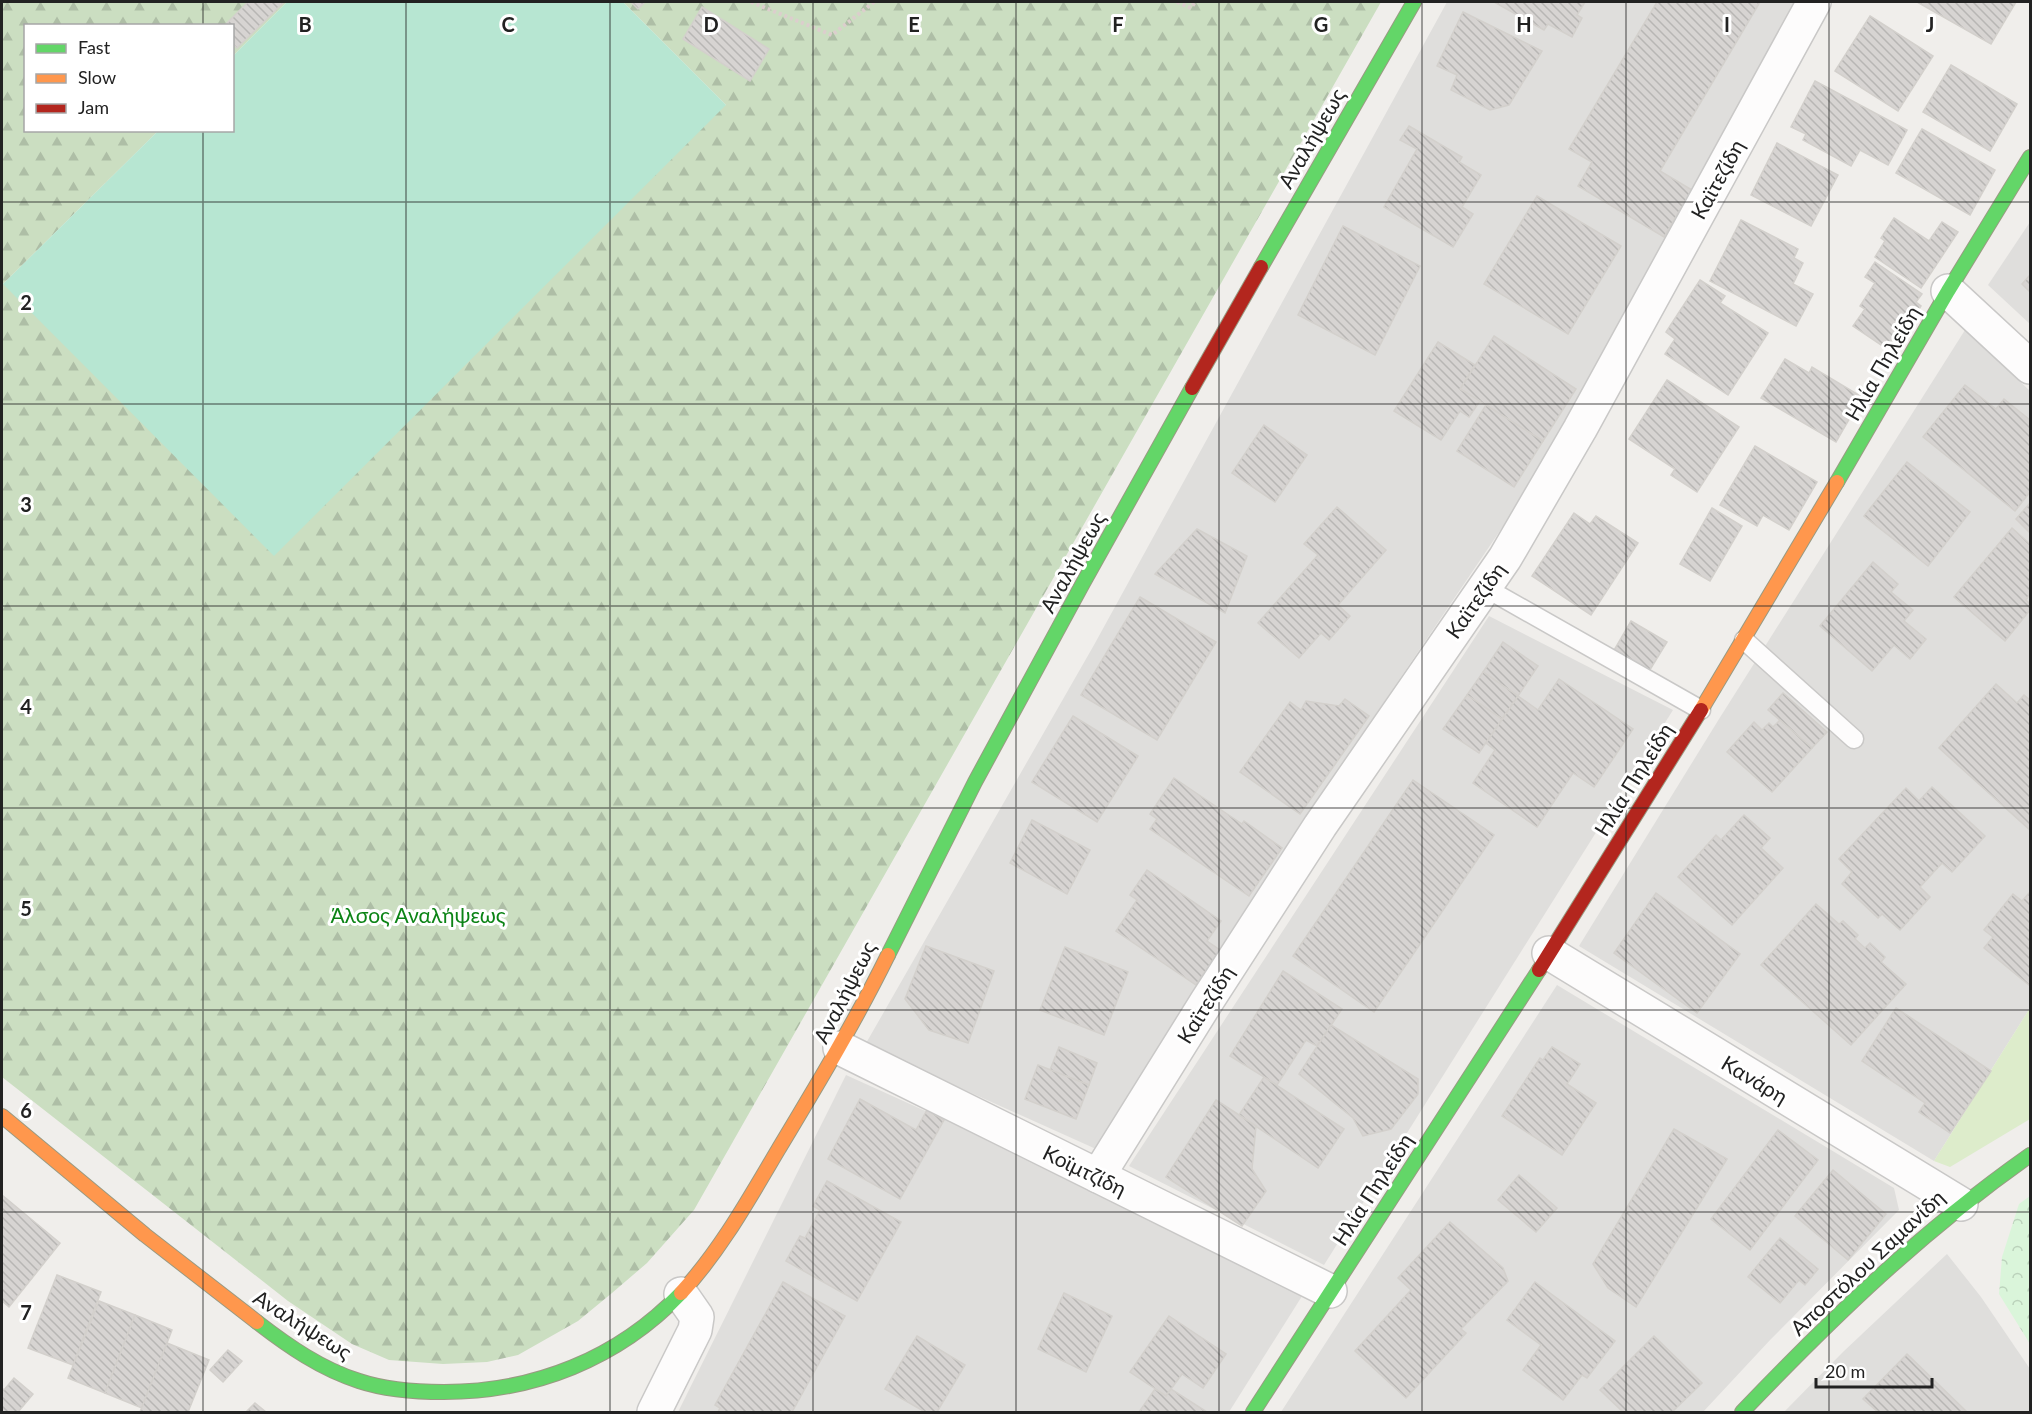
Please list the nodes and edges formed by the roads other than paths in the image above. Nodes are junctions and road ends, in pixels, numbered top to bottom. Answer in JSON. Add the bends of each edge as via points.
{"nodes":[{"id":1,"x":1414,"y":2,"type":"edge"},
{"id":2,"x":1814,"y":2,"type":"edge"},
{"id":3,"x":2031,"y":157,"type":"edge"},
{"id":4,"x":1948,"y":291,"type":"junction"},
{"id":5,"x":2031,"y":367,"type":"edge"},
{"id":6,"x":1484,"y":587,"type":"junction"},
{"id":7,"x":1744,"y":640,"type":"junction"},
{"id":8,"x":1701,"y":710,"type":"junction"},
{"id":9,"x":1854,"y":738,"type":"dead end"},
{"id":10,"x":1549,"y":953,"type":"junction"},
{"id":11,"x":840,"y":1048,"type":"junction"},
{"id":12,"x":2,"y":1116,"type":"edge"},
{"id":13,"x":2031,"y":1155,"type":"edge"},
{"id":14,"x":1098,"y":1176,"type":"junction"},
{"id":15,"x":1961,"y":1204,"type":"junction"},
{"id":16,"x":1330,"y":1291,"type":"junction"},
{"id":17,"x":681,"y":1294,"type":"junction"},
{"id":18,"x":654,"y":1413,"type":"edge"},
{"id":19,"x":1253,"y":1413,"type":"edge"},
{"id":20,"x":1742,"y":1413,"type":"edge"}],
"edges":[{"from":1,"to":11,"type":"street","name":"Αναλήψεως","via":[[1215,347],[985,764]]},
{"from":2,"to":6,"type":"street","name":"Καϊτεζίδη","via":[[1580,429]]},
{"from":3,"to":4,"type":"street","name":"Ηλία Πηλείδη"},
{"from":4,"to":5,"type":"street"},
{"from":4,"to":7,"type":"street","name":"Ηλία Πηλείδη"},
{"from":6,"to":8,"type":"lane"},
{"from":6,"to":14,"type":"street","name":"Καϊτεζίδη","via":[[1320,826]]},
{"from":7,"to":8,"type":"street","name":"Ηλία Πηλείδη"},
{"from":7,"to":9,"type":"lane"},
{"from":8,"to":10,"type":"street","name":"Ηλία Πηλείδη"},
{"from":10,"to":15,"type":"street","name":"Κανάρη"},
{"from":10,"to":16,"type":"street","name":"Ηλία Πηλείδη"},
{"from":11,"to":14,"type":"street","name":"Κοϊμτζίδη"},
{"from":11,"to":17,"type":"street","name":"Αναλήψεως","via":[[723,1239]]},
{"from":12,"to":17,"type":"street","name":"Αναλήψεως","via":[[258,1323],[309,1357],[358,1381],[423,1392],[523,1386],[561,1374],[610,1350]]},
{"from":13,"to":15,"type":"street","name":"Αποστόλου Σαμανίδη"},
{"from":14,"to":16,"type":"street","name":"Κοϊμτζίδη"},
{"from":15,"to":20,"type":"street","name":"Αποστόλου Σαμανίδη","via":[[1874,1279]]},
{"from":16,"to":19,"type":"street","name":"Ηλία Πηλείδη"},
{"from":17,"to":18,"type":"street","via":[[697,1317],[695,1330]]}]}
